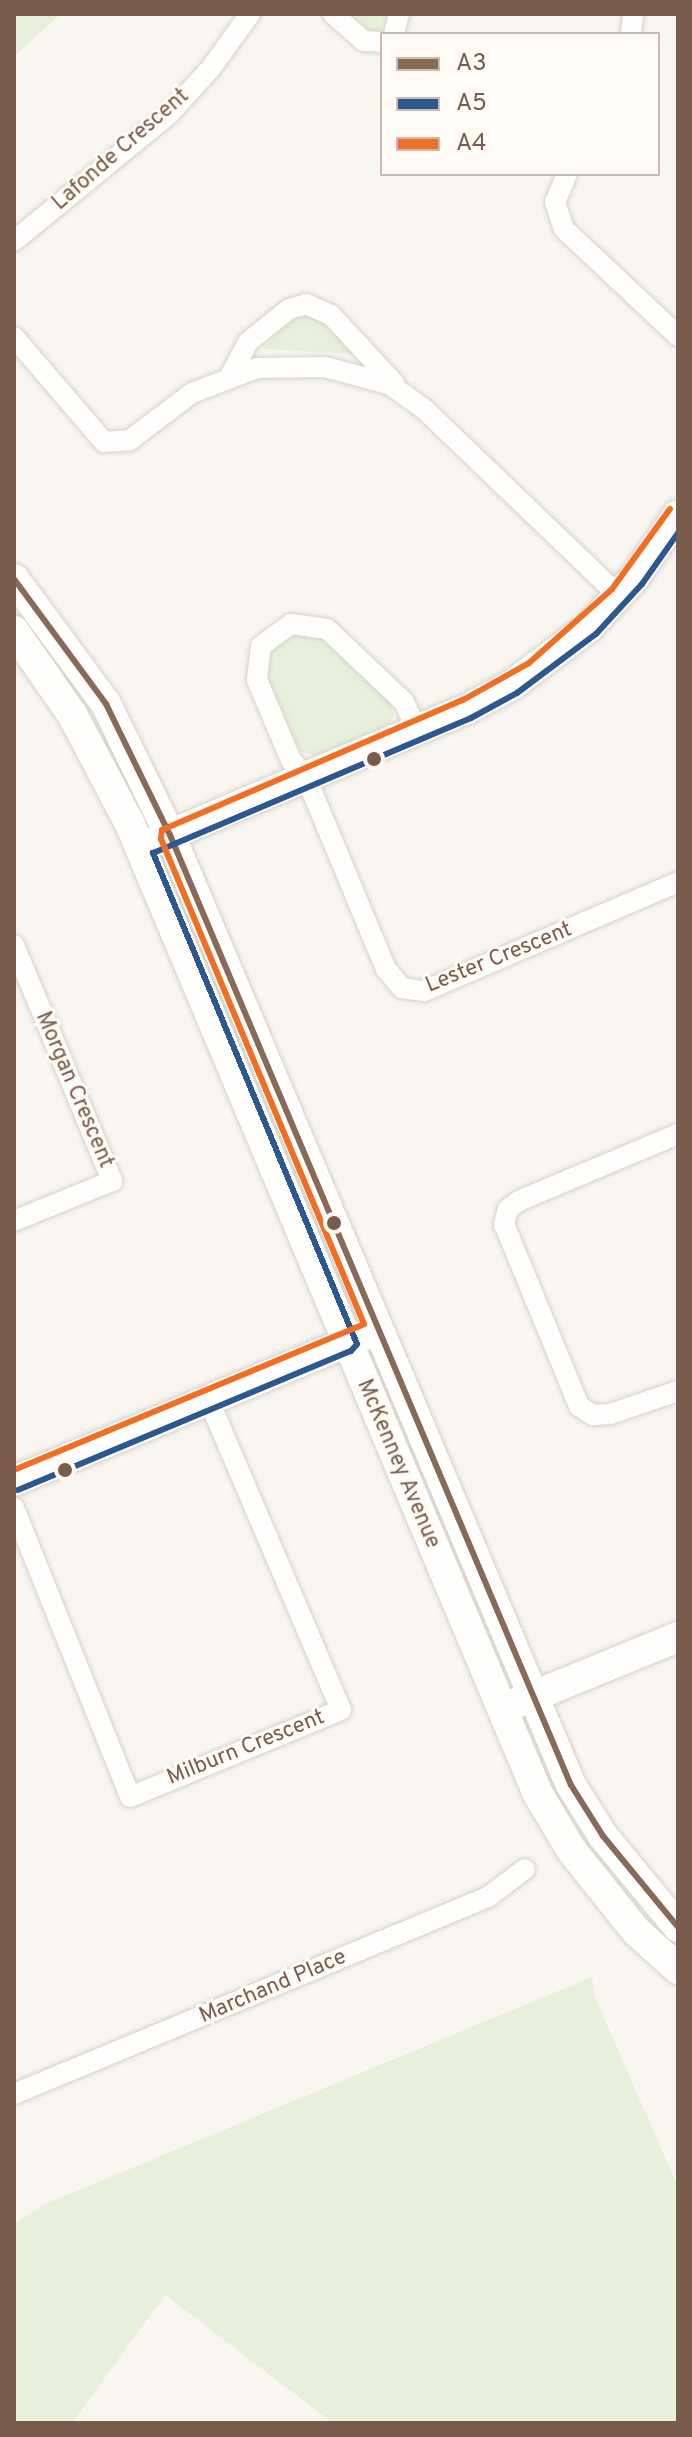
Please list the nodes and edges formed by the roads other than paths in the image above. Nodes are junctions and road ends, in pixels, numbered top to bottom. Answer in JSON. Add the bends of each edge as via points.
{"nodes":[{"id":1,"x":250,"y":14,"type":"edge"},
{"id":2,"x":333,"y":14,"type":"edge"},
{"id":3,"x":380,"y":42,"type":"edge"},
{"id":4,"x":566,"y":176,"type":"edge"},
{"id":5,"x":14,"y":241,"type":"edge"},
{"id":6,"x":678,"y":336,"type":"edge"},
{"id":7,"x":14,"y":337,"type":"edge"},
{"id":8,"x":230,"y":376,"type":"junction"},
{"id":9,"x":402,"y":392,"type":"junction"},
{"id":10,"x":678,"y":515,"type":"edge"},
{"id":11,"x":14,"y":579,"type":"edge"},
{"id":12,"x":619,"y":596,"type":"junction"},
{"id":13,"x":14,"y":631,"type":"edge"},
{"id":14,"x":417,"y":730,"type":"junction"},
{"id":15,"x":306,"y":777,"type":"junction"},
{"id":16,"x":170,"y":835,"type":"junction"},
{"id":17,"x":140,"y":848,"type":"junction"},
{"id":18,"x":678,"y":882,"type":"edge"},
{"id":19,"x":14,"y":945,"type":"edge"},
{"id":20,"x":19,"y":968,"type":"edge"},
{"id":21,"x":678,"y":1134,"type":"edge"},
{"id":22,"x":14,"y":1221,"type":"edge"},
{"id":23,"x":377,"y":1329,"type":"junction"},
{"id":24,"x":347,"y":1342,"type":"junction"},
{"id":25,"x":678,"y":1391,"type":"edge"},
{"id":26,"x":209,"y":1401,"type":"junction"},
{"id":27,"x":14,"y":1481,"type":"edge"},
{"id":28,"x":14,"y":1508,"type":"edge"},
{"id":29,"x":678,"y":1637,"type":"edge"},
{"id":30,"x":532,"y":1697,"type":"junction"},
{"id":31,"x":501,"y":1708,"type":"junction"},
{"id":32,"x":525,"y":1869,"type":"dead end"},
{"id":33,"x":678,"y":1927,"type":"edge"},
{"id":34,"x":678,"y":1969,"type":"edge"},
{"id":35,"x":14,"y":2094,"type":"edge"}],
"edges":[{"from":1,"to":5,"type":"street","name":"Lafonde Crescent","via":[[169,114]]},
{"from":2,"to":3,"type":"street","via":[[364,41]]},
{"from":4,"to":6,"type":"street","via":[[555,202],[564,229]]},
{"from":7,"to":8,"type":"street","via":[[104,442],[136,436],[192,393]]},
{"from":8,"to":9,"type":"street","via":[[272,366],[314,366],[364,374]]},
{"from":8,"to":9,"type":"street","via":[[248,342],[289,309],[313,305],[331,315]]},
{"from":9,"to":12,"type":"street"},
{"from":10,"to":12,"type":"main road"},
{"from":11,"to":16,"type":"main road","name":"McKenney Avenue","via":[[106,704]]},
{"from":12,"to":14,"type":"main road","via":[[535,671],[490,698]]},
{"from":13,"to":17,"type":"main road","name":"McKenney Avenue","via":[[72,714]]},
{"from":14,"to":15,"type":"main road"},
{"from":14,"to":15,"type":"street","name":"Lester Crescent","via":[[404,702],[334,634],[311,623],[282,627],[261,646],[256,672],[291,760]]},
{"from":15,"to":16,"type":"main road"},
{"from":15,"to":18,"type":"street","name":"Lester Crescent","via":[[386,969],[395,983],[409,990],[424,991]]},
{"from":16,"to":17,"type":"main road"},
{"from":16,"to":23,"type":"main road","name":"McKenney Avenue"},
{"from":17,"to":24,"type":"main road","name":"McKenney Avenue"},
{"from":19,"to":20,"type":"street","name":"Morgan Crescent"},
{"from":20,"to":22,"type":"street","name":"Morgan Crescent","via":[[112,1181]]},
{"from":21,"to":25,"type":"street","via":[[519,1201],[508,1209],[504,1224],[579,1406],[593,1415],[610,1414]]},
{"from":23,"to":24,"type":"main road"},
{"from":23,"to":30,"type":"main road","name":"McKenney Avenue"},
{"from":24,"to":26,"type":"main road"},
{"from":24,"to":31,"type":"main road","name":"McKenney Avenue"},
{"from":26,"to":27,"type":"main road"},
{"from":26,"to":28,"type":"street","name":"Milburn Crescent","via":[[341,1710],[130,1797]]},
{"from":29,"to":30,"type":"main road"},
{"from":30,"to":31,"type":"main road"},
{"from":30,"to":33,"type":"main road","name":"McKenney Avenue","via":[[571,1785],[603,1836]]},
{"from":31,"to":34,"type":"main road","name":"McKenney Avenue","via":[[538,1794],[572,1851],[636,1931]]},
{"from":32,"to":35,"type":"street","name":"Marchand Place","via":[[488,1897]]}]}
